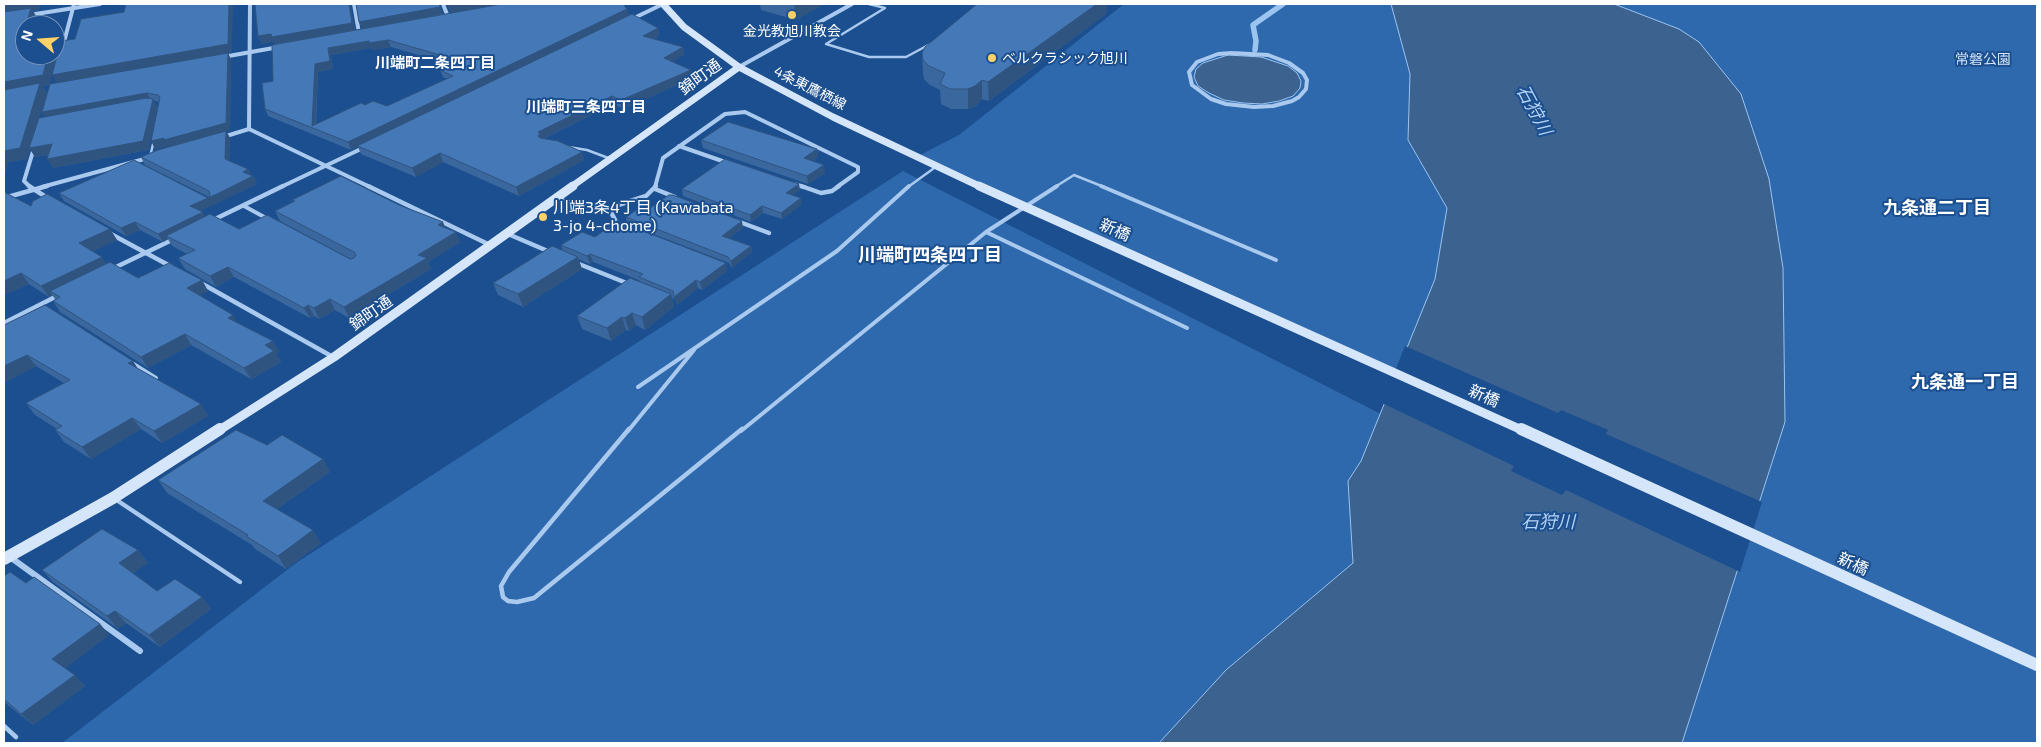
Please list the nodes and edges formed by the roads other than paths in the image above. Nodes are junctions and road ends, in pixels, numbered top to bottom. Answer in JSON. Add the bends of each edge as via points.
{"nodes":[{"id":1,"x":100,"y":4,"type":"edge"},
{"id":2,"x":250,"y":4,"type":"edge"},
{"id":3,"x":354,"y":4,"type":"edge"},
{"id":4,"x":443,"y":4,"type":"edge"},
{"id":5,"x":663,"y":4,"type":"edge"},
{"id":6,"x":852,"y":4,"type":"edge"},
{"id":7,"x":869,"y":4,"type":"edge"},
{"id":8,"x":74,"y":6,"type":"edge"},
{"id":9,"x":26,"y":15,"type":"edge"},
{"id":10,"x":457,"y":15,"type":"edge"},
{"id":11,"x":448,"y":17,"type":"junction"},
{"id":12,"x":439,"y":18,"type":"edge"},
{"id":13,"x":631,"y":20,"type":"edge"},
{"id":14,"x":368,"y":31,"type":"edge"},
{"id":15,"x":359,"y":33,"type":"junction"},
{"id":16,"x":350,"y":35,"type":"edge"},
{"id":17,"x":65,"y":38,"type":"edge"},
{"id":18,"x":936,"y":42,"type":"edge"},
{"id":19,"x":286,"y":46,"type":"edge"},
{"id":20,"x":249,"y":53,"type":"junction"},
{"id":21,"x":221,"y":58,"type":"edge"},
{"id":22,"x":739,"y":67,"type":"junction"},
{"id":23,"x":1283,"y":104,"type":"joint"},
{"id":24,"x":249,"y":130,"type":"junction"},
{"id":25,"x":155,"y":131,"type":"edge"},
{"id":26,"x":213,"y":140,"type":"edge"},
{"id":27,"x":35,"y":143,"type":"edge"},
{"id":28,"x":370,"y":145,"type":"edge"},
{"id":29,"x":562,"y":146,"type":"edge"},
{"id":30,"x":679,"y":146,"type":"junction"},
{"id":31,"x":159,"y":155,"type":"edge"},
{"id":32,"x":150,"y":157,"type":"junction"},
{"id":33,"x":611,"y":159,"type":"junction"},
{"id":34,"x":133,"y":162,"type":"junction"},
{"id":35,"x":736,"y":165,"type":"edge"},
{"id":36,"x":937,"y":166,"type":"junction"},
{"id":37,"x":142,"y":167,"type":"edge"},
{"id":38,"x":325,"y":167,"type":"junction"},
{"id":39,"x":958,"y":177,"type":"joint"},
{"id":40,"x":793,"y":184,"type":"edge"},
{"id":41,"x":655,"y":189,"type":"junction"},
{"id":42,"x":33,"y":190,"type":"junction"},
{"id":43,"x":4,"y":198,"type":"edge"},
{"id":44,"x":556,"y":199,"type":"junction"},
{"id":45,"x":681,"y":199,"type":"edge"},
{"id":46,"x":50,"y":200,"type":"edge"},
{"id":47,"x":244,"y":206,"type":"junction"},
{"id":48,"x":609,"y":208,"type":"junction"},
{"id":49,"x":270,"y":220,"type":"edge"},
{"id":50,"x":734,"y":220,"type":"edge"},
{"id":51,"x":208,"y":223,"type":"edge"},
{"id":52,"x":626,"y":227,"type":"edge"},
{"id":53,"x":102,"y":229,"type":"edge"},
{"id":54,"x":986,"y":232,"type":"junction"},
{"id":55,"x":507,"y":234,"type":"junction"},
{"id":56,"x":769,"y":234,"type":"dead end"},
{"id":57,"x":181,"y":236,"type":"edge"},
{"id":58,"x":492,"y":246,"type":"junction"},
{"id":59,"x":145,"y":253,"type":"junction"},
{"id":60,"x":553,"y":253,"type":"edge"},
{"id":61,"x":572,"y":260,"type":"edge"},
{"id":62,"x":1276,"y":260,"type":"dead end"},
{"id":63,"x":111,"y":270,"type":"edge"},
{"id":64,"x":180,"y":272,"type":"edge"},
{"id":65,"x":197,"y":281,"type":"edge"},
{"id":66,"x":636,"y":288,"type":"edge"},
{"id":67,"x":67,"y":291,"type":"edge"},
{"id":68,"x":42,"y":304,"type":"junction"},
{"id":69,"x":50,"y":309,"type":"edge"},
{"id":70,"x":4,"y":323,"type":"edge"},
{"id":71,"x":1187,"y":328,"type":"dead end"},
{"id":72,"x":694,"y":350,"type":"junction"},
{"id":73,"x":334,"y":357,"type":"junction"},
{"id":74,"x":131,"y":362,"type":"edge"},
{"id":75,"x":156,"y":378,"type":"edge"},
{"id":76,"x":638,"y":387,"type":"dead end"},
{"id":77,"x":113,"y":498,"type":"junction"},
{"id":78,"x":6,"y":558,"type":"edge"},
{"id":79,"x":240,"y":582,"type":"dead end"},
{"id":80,"x":140,"y":651,"type":"dead end"},
{"id":81,"x":2037,"y":664,"type":"edge"},
{"id":82,"x":4,"y":726,"type":"edge"},
{"id":83,"x":16,"y":737,"type":"dead end"}],
"edges":[{"from":1,"to":8,"type":"street"},
{"from":2,"to":20,"type":"street"},
{"from":3,"to":15,"type":"street"},
{"from":4,"to":11,"type":"street"},
{"from":5,"to":13,"type":"street"},
{"from":5,"to":22,"type":"street","name":"4条東鷹栖線","via":[[684,27]]},
{"from":6,"to":22,"type":"street"},
{"from":7,"to":18,"type":"lane","via":[[885,8],[826,44],[869,58],[906,57]]},
{"from":8,"to":9,"type":"street"},
{"from":8,"to":17,"type":"street"},
{"from":10,"to":11,"type":"street"},
{"from":11,"to":12,"type":"street"},
{"from":14,"to":15,"type":"street"},
{"from":15,"to":16,"type":"street"},
{"from":19,"to":20,"type":"street"},
{"from":20,"to":21,"type":"street"},
{"from":20,"to":24,"type":"street"},
{"from":22,"to":33,"type":"street","name":"錦町通"},
{"from":22,"to":36,"type":"street","name":"4条東鷹栖線","via":[[832,117]]},
{"from":23,"to":23,"type":"street","via":[[1303,93],[1307,80],[1296,67],[1268,55],[1218,54],[1197,62],[1189,72],[1189,81],[1199,92],[1226,104],[1254,107]]},
{"from":24,"to":26,"type":"street"},
{"from":24,"to":38,"type":"street"},
{"from":25,"to":32,"type":"lane"},
{"from":27,"to":42,"type":"street","via":[[24,181]]},
{"from":28,"to":38,"type":"street"},
{"from":29,"to":33,"type":"lane","via":[[587,150]]},
{"from":30,"to":35,"type":"street"},
{"from":30,"to":40,"type":"street","via":[[725,114],[745,112],[859,170],[826,193]]},
{"from":30,"to":41,"type":"street","via":[[663,158]]},
{"from":31,"to":32,"type":"street"},
{"from":32,"to":34,"type":"street"},
{"from":33,"to":44,"type":"street","name":"錦町通"},
{"from":34,"to":37,"type":"lane"},
{"from":34,"to":42,"type":"street"},
{"from":36,"to":39,"type":"street","name":"4条東鷹栖線"},
{"from":36,"to":72,"type":"lane","via":[[918,178],[837,251]]},
{"from":38,"to":47,"type":"street"},
{"from":38,"to":58,"type":"street"},
{"from":39,"to":81,"type":"street","name":"新橋"},
{"from":41,"to":45,"type":"street"},
{"from":41,"to":48,"type":"street","via":[[646,196]]},
{"from":42,"to":43,"type":"street"},
{"from":42,"to":46,"type":"street"},
{"from":44,"to":48,"type":"street"},
{"from":44,"to":55,"type":"street","name":"錦町通"},
{"from":47,"to":49,"type":"lane"},
{"from":47,"to":51,"type":"street"},
{"from":48,"to":52,"type":"street","via":[[617,224]]},
{"from":50,"to":56,"type":"street"},
{"from":53,"to":59,"type":"street"},
{"from":54,"to":62,"type":"lane","via":[[1074,174]]},
{"from":54,"to":71,"type":"lane"},
{"from":54,"to":72,"type":"lane","via":[[534,598],[508,601],[503,597],[501,586],[509,572]]},
{"from":55,"to":58,"type":"street","name":"錦町通"},
{"from":55,"to":60,"type":"street"},
{"from":57,"to":59,"type":"street"},
{"from":58,"to":73,"type":"street","name":"錦町通"},
{"from":59,"to":63,"type":"street"},
{"from":59,"to":64,"type":"street"},
{"from":61,"to":66,"type":"street"},
{"from":65,"to":73,"type":"street"},
{"from":67,"to":68,"type":"street"},
{"from":68,"to":69,"type":"lane"},
{"from":68,"to":70,"type":"street"},
{"from":72,"to":76,"type":"lane"},
{"from":73,"to":77,"type":"street","name":"錦町通"},
{"from":74,"to":75,"type":"lane"},
{"from":77,"to":78,"type":"street","name":"錦町通"},
{"from":77,"to":79,"type":"lane"},
{"from":78,"to":80,"type":"street"},
{"from":82,"to":83,"type":"lane"}]}
